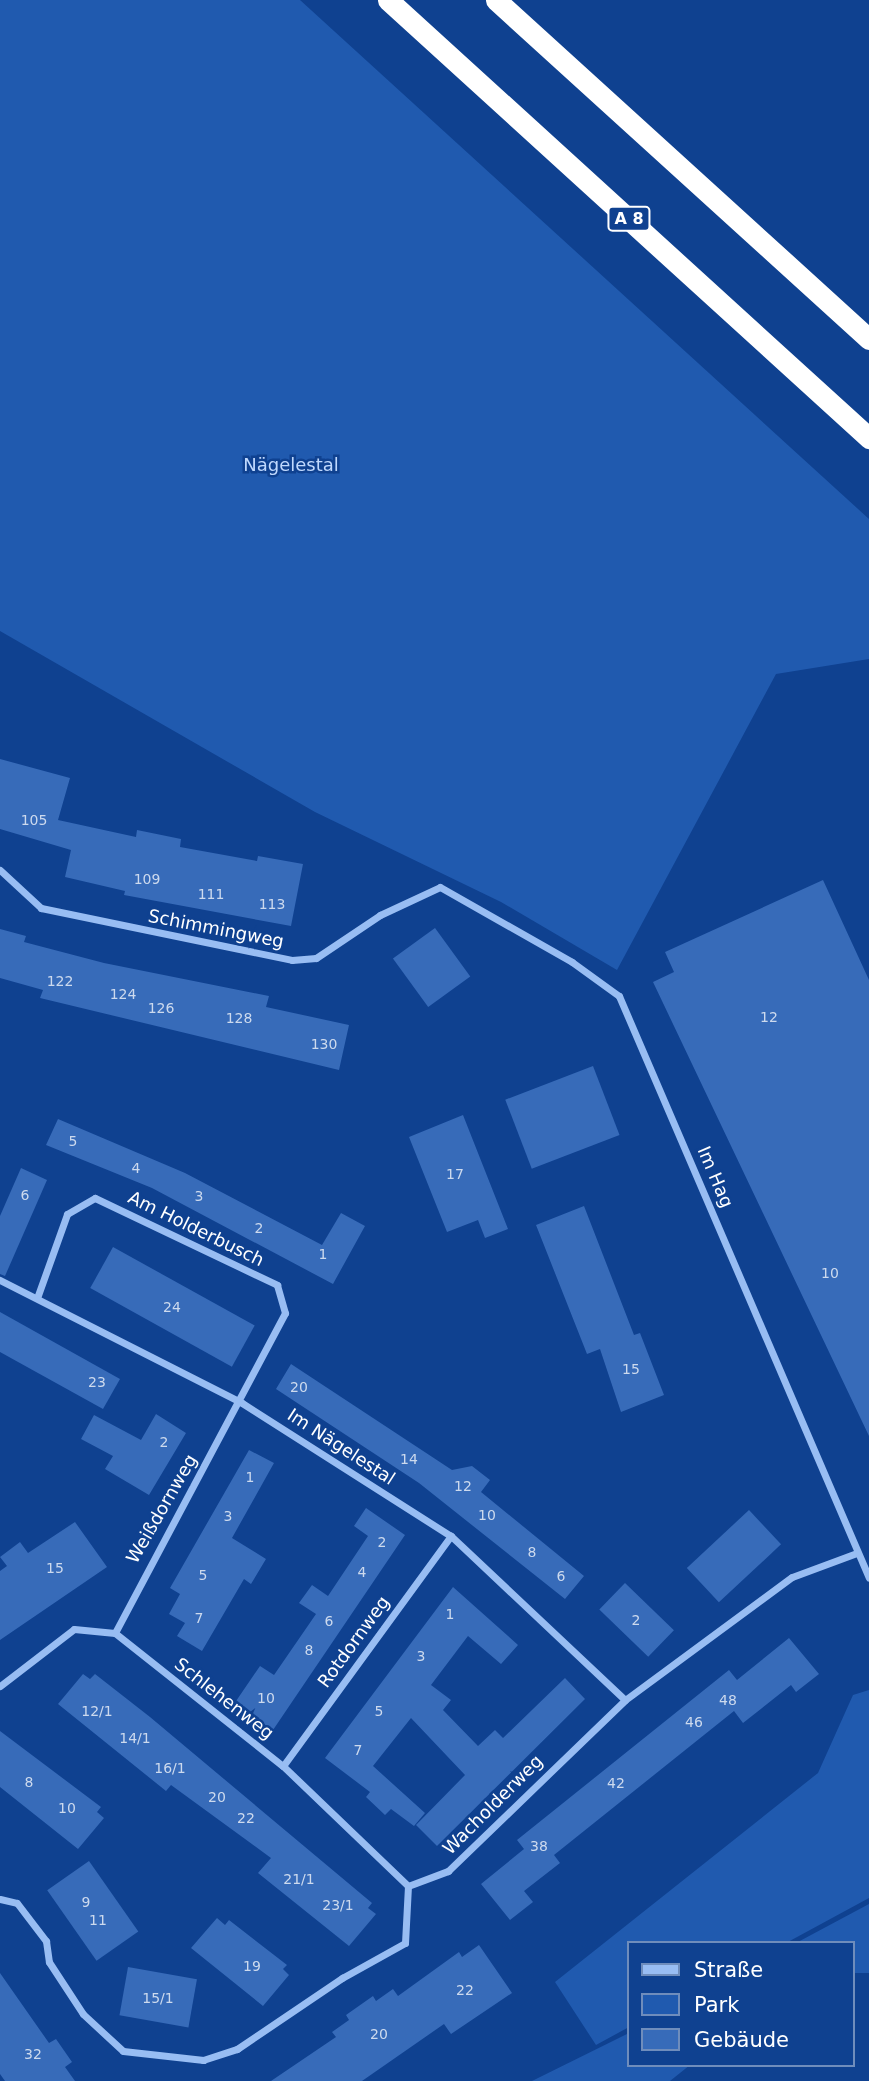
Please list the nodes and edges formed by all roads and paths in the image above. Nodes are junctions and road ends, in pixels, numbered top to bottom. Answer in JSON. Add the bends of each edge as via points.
{"nodes":[{"id":1,"x":388,"y":0,"type":"edge"},
{"id":2,"x":496,"y":0,"type":"edge"},
{"id":3,"x":869,"y":339,"type":"edge"},
{"id":4,"x":869,"y":438,"type":"edge"},
{"id":5,"x":0,"y":870,"type":"edge"},
{"id":6,"x":427,"y":896,"type":"joint"},
{"id":7,"x":0,"y":1280,"type":"edge"},
{"id":8,"x":37,"y":1298,"type":"junction"},
{"id":9,"x":242,"y":1403,"type":"junction"},
{"id":10,"x":451,"y":1536,"type":"junction"},
{"id":11,"x":857,"y":1553,"type":"junction"},
{"id":12,"x":869,"y":1578,"type":"edge"},
{"id":13,"x":115,"y":1633,"type":"junction"},
{"id":14,"x":0,"y":1686,"type":"edge"},
{"id":15,"x":625,"y":1700,"type":"junction"},
{"id":16,"x":283,"y":1766,"type":"junction"},
{"id":17,"x":408,"y":1886,"type":"junction"},
{"id":18,"x":0,"y":1899,"type":"edge"}],
"edges":[{"from":1,"to":4,"type":"highway","number":"A 8"},
{"from":2,"to":3,"type":"highway"},
{"from":5,"to":6,"type":"street","name":"Schimmingweg","via":[[41,908],[292,960],[316,958],[380,915]]},
{"from":6,"to":11,"type":"street","name":"Im Hag","via":[[440,887],[572,961],[619,996]]},
{"from":7,"to":8,"type":"street","name":"Im Nägelestal"},
{"from":8,"to":9,"type":"street","name":"Im Nägelestal"},
{"from":8,"to":9,"type":"street","name":"Am Holderbusch","via":[[67,1214],[95,1198],[277,1285],[285,1313]]},
{"from":9,"to":10,"type":"street","name":"Im Nägelestal"},
{"from":9,"to":13,"type":"street","name":"Weißdornweg","via":[[151,1557]]},
{"from":10,"to":15,"type":"street","name":"Im Nägelestal"},
{"from":10,"to":16,"type":"street","name":"Rotdornweg"},
{"from":11,"to":12,"type":"street","name":"Im Hag"},
{"from":11,"to":15,"type":"street","name":"Wacholderweg","via":[[792,1577]]},
{"from":13,"to":14,"type":"street","via":[[74,1629]]},
{"from":13,"to":16,"type":"street","name":"Schlehenweg"},
{"from":15,"to":17,"type":"street","name":"Wacholderweg","via":[[448,1871]]},
{"from":16,"to":17,"type":"street","name":"Schlehenweg"},
{"from":17,"to":18,"type":"street","via":[[405,1943],[342,1978],[237,2049],[203,2060],[123,2051],[83,2014],[50,1962],[46,1941],[17,1903]]}]}
